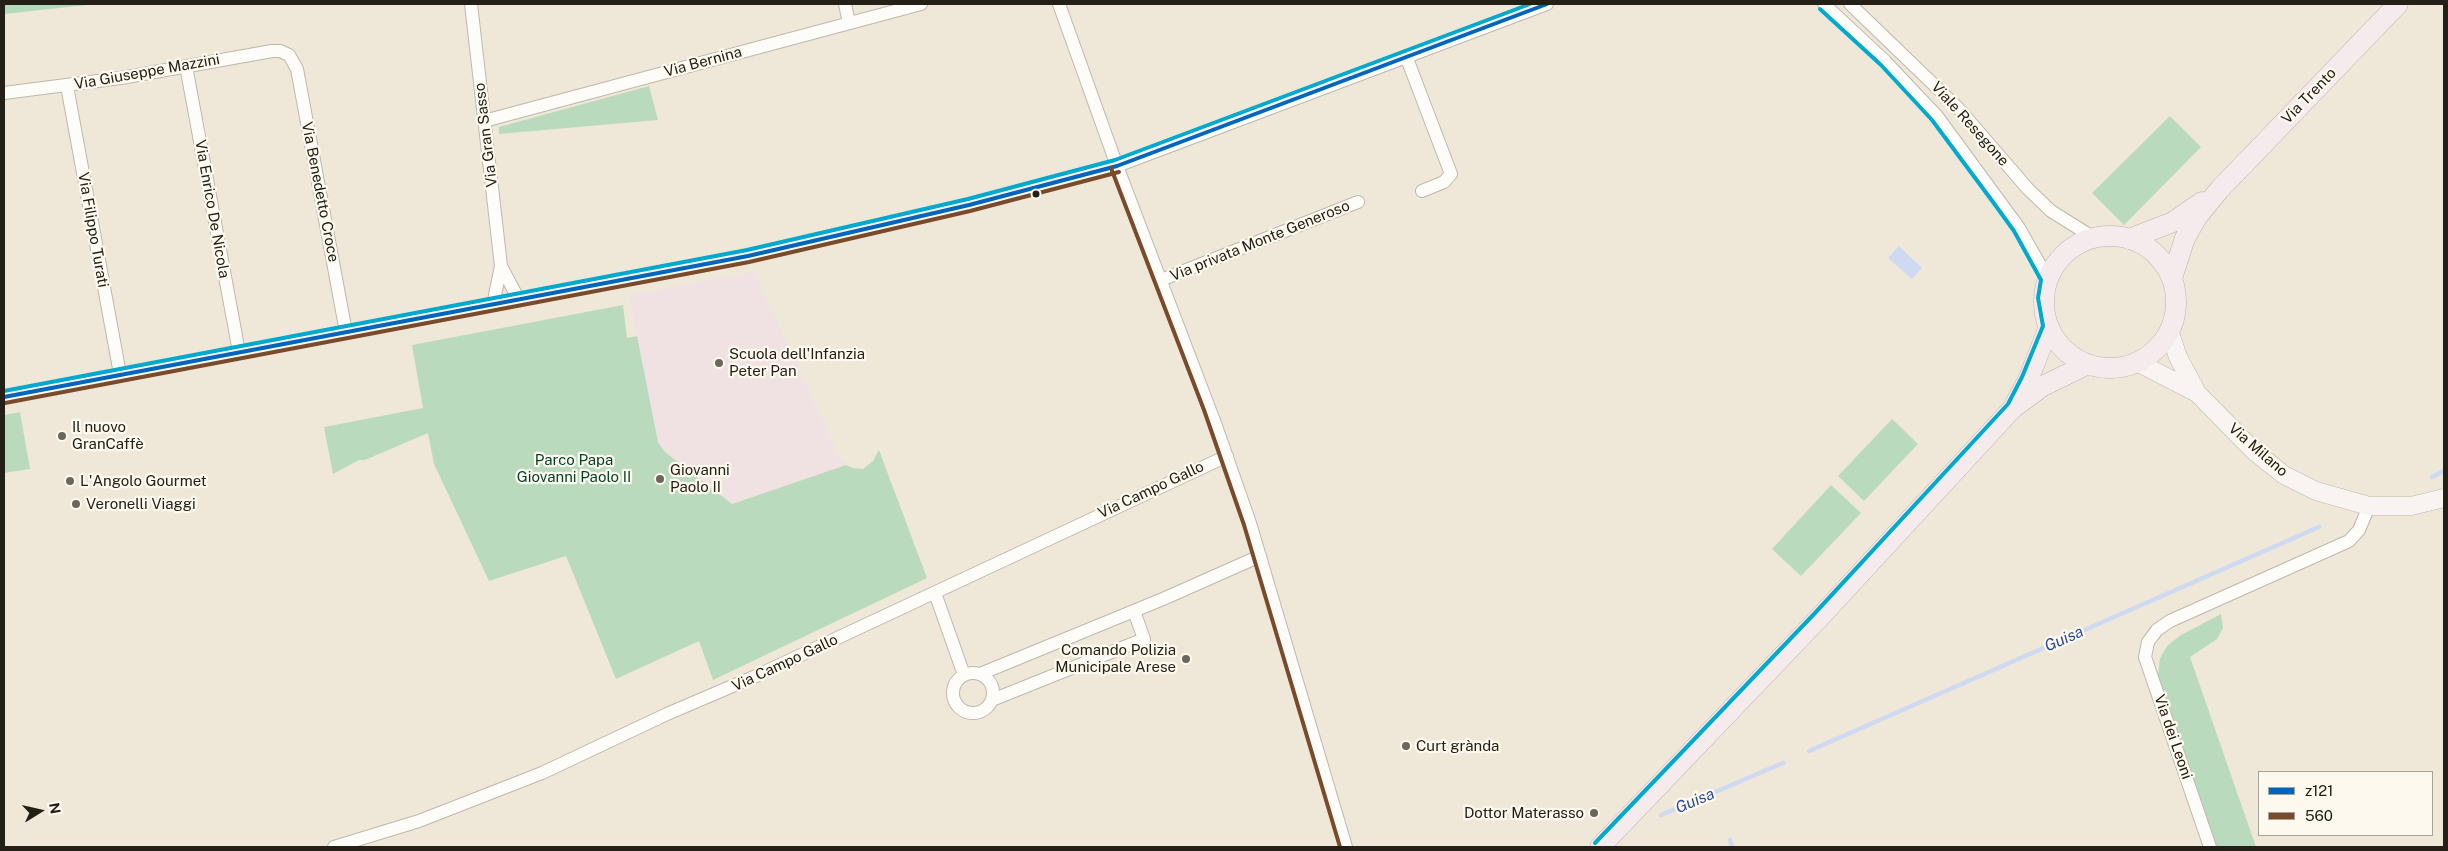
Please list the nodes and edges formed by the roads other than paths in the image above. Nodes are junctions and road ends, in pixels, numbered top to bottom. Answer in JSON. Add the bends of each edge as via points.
{"nodes":[{"id":1,"x":471,"y":4,"type":"edge"},
{"id":2,"x":845,"y":4,"type":"edge"},
{"id":3,"x":921,"y":4,"type":"edge"},
{"id":4,"x":1059,"y":4,"type":"edge"},
{"id":5,"x":1547,"y":4,"type":"edge"},
{"id":6,"x":1824,"y":4,"type":"edge"},
{"id":7,"x":1850,"y":4,"type":"edge"},
{"id":8,"x":2398,"y":4,"type":"edge"},
{"id":9,"x":849,"y":23,"type":"junction"},
{"id":10,"x":289,"y":55,"type":"joint"},
{"id":11,"x":1406,"y":56,"type":"junction"},
{"id":12,"x":186,"y":66,"type":"junction"},
{"id":13,"x":66,"y":86,"type":"junction"},
{"id":14,"x":4,"y":93,"type":"edge"},
{"id":15,"x":484,"y":121,"type":"junction"},
{"id":16,"x":1117,"y":166,"type":"junction"},
{"id":17,"x":1422,"y":191,"type":"dead end"},
{"id":18,"x":1358,"y":202,"type":"dead end"},
{"id":19,"x":2194,"y":215,"type":"junction"},
{"id":20,"x":2094,"y":238,"type":"junction"},
{"id":21,"x":2129,"y":239,"type":"junction"},
{"id":22,"x":501,"y":266,"type":"junction"},
{"id":23,"x":2172,"y":278,"type":"junction"},
{"id":24,"x":2048,"y":279,"type":"junction"},
{"id":25,"x":1161,"y":280,"type":"junction"},
{"id":26,"x":519,"y":300,"type":"junction"},
{"id":27,"x":493,"y":304,"type":"junction"},
{"id":28,"x":2049,"y":326,"type":"junction"},
{"id":29,"x":2169,"y":330,"type":"junction"},
{"id":30,"x":346,"y":332,"type":"junction"},
{"id":31,"x":239,"y":352,"type":"junction"},
{"id":32,"x":2137,"y":362,"type":"junction"},
{"id":33,"x":2088,"y":364,"type":"junction"},
{"id":34,"x":120,"y":374,"type":"junction"},
{"id":35,"x":2197,"y":393,"type":"junction"},
{"id":36,"x":4,"y":397,"type":"edge"},
{"id":37,"x":2013,"y":408,"type":"junction"},
{"id":38,"x":1226,"y":456,"type":"junction"},
{"id":39,"x":2444,"y":498,"type":"edge"},
{"id":40,"x":2369,"y":506,"type":"junction"},
{"id":41,"x":1260,"y":556,"type":"junction"},
{"id":42,"x":935,"y":593,"type":"junction"},
{"id":43,"x":1134,"y":611,"type":"junction"},
{"id":44,"x":980,"y":674,"type":"junction"},
{"id":45,"x":964,"y":675,"type":"junction"},
{"id":46,"x":992,"y":700,"type":"junction"},
{"id":47,"x":1607,"y":840,"type":"edge"},
{"id":48,"x":334,"y":847,"type":"edge"},
{"id":49,"x":1346,"y":847,"type":"edge"},
{"id":50,"x":2210,"y":847,"type":"edge"}],
"edges":[{"from":1,"to":15,"type":"street","name":"Via Gran Sasso"},
{"from":2,"to":9,"type":"street"},
{"from":3,"to":9,"type":"street","name":"Via Bernina"},
{"from":4,"to":16,"type":"street"},
{"from":5,"to":11,"type":"street"},
{"from":6,"to":24,"type":"street","name":"Viale Resegone","via":[[1885,61],[1942,122],[2019,228]]},
{"from":7,"to":20,"type":"street","name":"Viale Resegone","via":[[1938,87],[2028,189],[2051,211]]},
{"from":8,"to":19,"type":"main road","name":"Via Trento"},
{"from":9,"to":15,"type":"street","name":"Via Bernina"},
{"from":10,"to":12,"type":"street","name":"Via Giuseppe Mazzini","via":[[272,51]]},
{"from":10,"to":30,"type":"street","name":"Via Benedetto Croce","via":[[297,69]]},
{"from":11,"to":16,"type":"street"},
{"from":11,"to":17,"type":"street","via":[[1451,174],[1444,182]]},
{"from":12,"to":13,"type":"street","name":"Via Giuseppe Mazzini"},
{"from":12,"to":31,"type":"street","name":"Via Enrico De Nicola"},
{"from":13,"to":14,"type":"street","name":"Via Giuseppe Mazzini"},
{"from":13,"to":34,"type":"street","name":"Via Filippo Turati"},
{"from":15,"to":22,"type":"street","name":"Via Gran Sasso"},
{"from":16,"to":25,"type":"street"},
{"from":16,"to":26,"type":"street","via":[[803,244]]},
{"from":18,"to":25,"type":"street","name":"Via privata Monte Generoso"},
{"from":19,"to":21,"type":"main road"},
{"from":19,"to":23,"type":"main road"},
{"from":20,"to":21,"type":"main road"},
{"from":20,"to":24,"type":"main road","via":[[2066,253]]},
{"from":21,"to":23,"type":"main road","via":[[2155,255]]},
{"from":22,"to":26,"type":"street","name":"Via Gran Sasso"},
{"from":22,"to":27,"type":"street","name":"Via Gran Sasso"},
{"from":23,"to":29,"type":"main road","via":[[2175,304]]},
{"from":24,"to":28,"type":"main road","via":[[2045,308]]},
{"from":25,"to":38,"type":"street"},
{"from":26,"to":27,"type":"street"},
{"from":27,"to":30,"type":"street"},
{"from":28,"to":33,"type":"main road","via":[[2064,349]]},
{"from":28,"to":37,"type":"main road"},
{"from":29,"to":32,"type":"main road","via":[[2156,349]]},
{"from":29,"to":35,"type":"street","via":[[2175,351]]},
{"from":30,"to":31,"type":"street"},
{"from":31,"to":34,"type":"street"},
{"from":32,"to":33,"type":"main road","via":[[2113,368]]},
{"from":32,"to":35,"type":"street"},
{"from":33,"to":37,"type":"main road","via":[[2043,386]]},
{"from":34,"to":36,"type":"street"},
{"from":35,"to":40,"type":"street","name":"Via Milano","via":[[2254,451],[2284,475],[2321,493]]},
{"from":37,"to":47,"type":"main road","via":[[1814,624]]},
{"from":38,"to":41,"type":"street"},
{"from":38,"to":42,"type":"street","name":"Via Campo Gallo"},
{"from":39,"to":40,"type":"street","name":"Via Milano","via":[[2411,506]]},
{"from":40,"to":50,"type":"street","name":"Via dei Leoni","via":[[2359,530],[2349,541],[2170,621],[2148,642],[2145,657]]},
{"from":41,"to":43,"type":"street"},
{"from":41,"to":49,"type":"street"},
{"from":42,"to":45,"type":"street"},
{"from":42,"to":48,"type":"street","name":"Via Campo Gallo","via":[[542,772],[419,821]]},
{"from":43,"to":44,"type":"street"},
{"from":43,"to":46,"type":"street","via":[[1144,639]]},
{"from":44,"to":45,"type":"street"},
{"from":44,"to":46,"type":"street","via":[[990,682]]},
{"from":45,"to":46,"type":"street","via":[[953,689],[953,698],[959,708],[966,713],[979,713]]}]}
